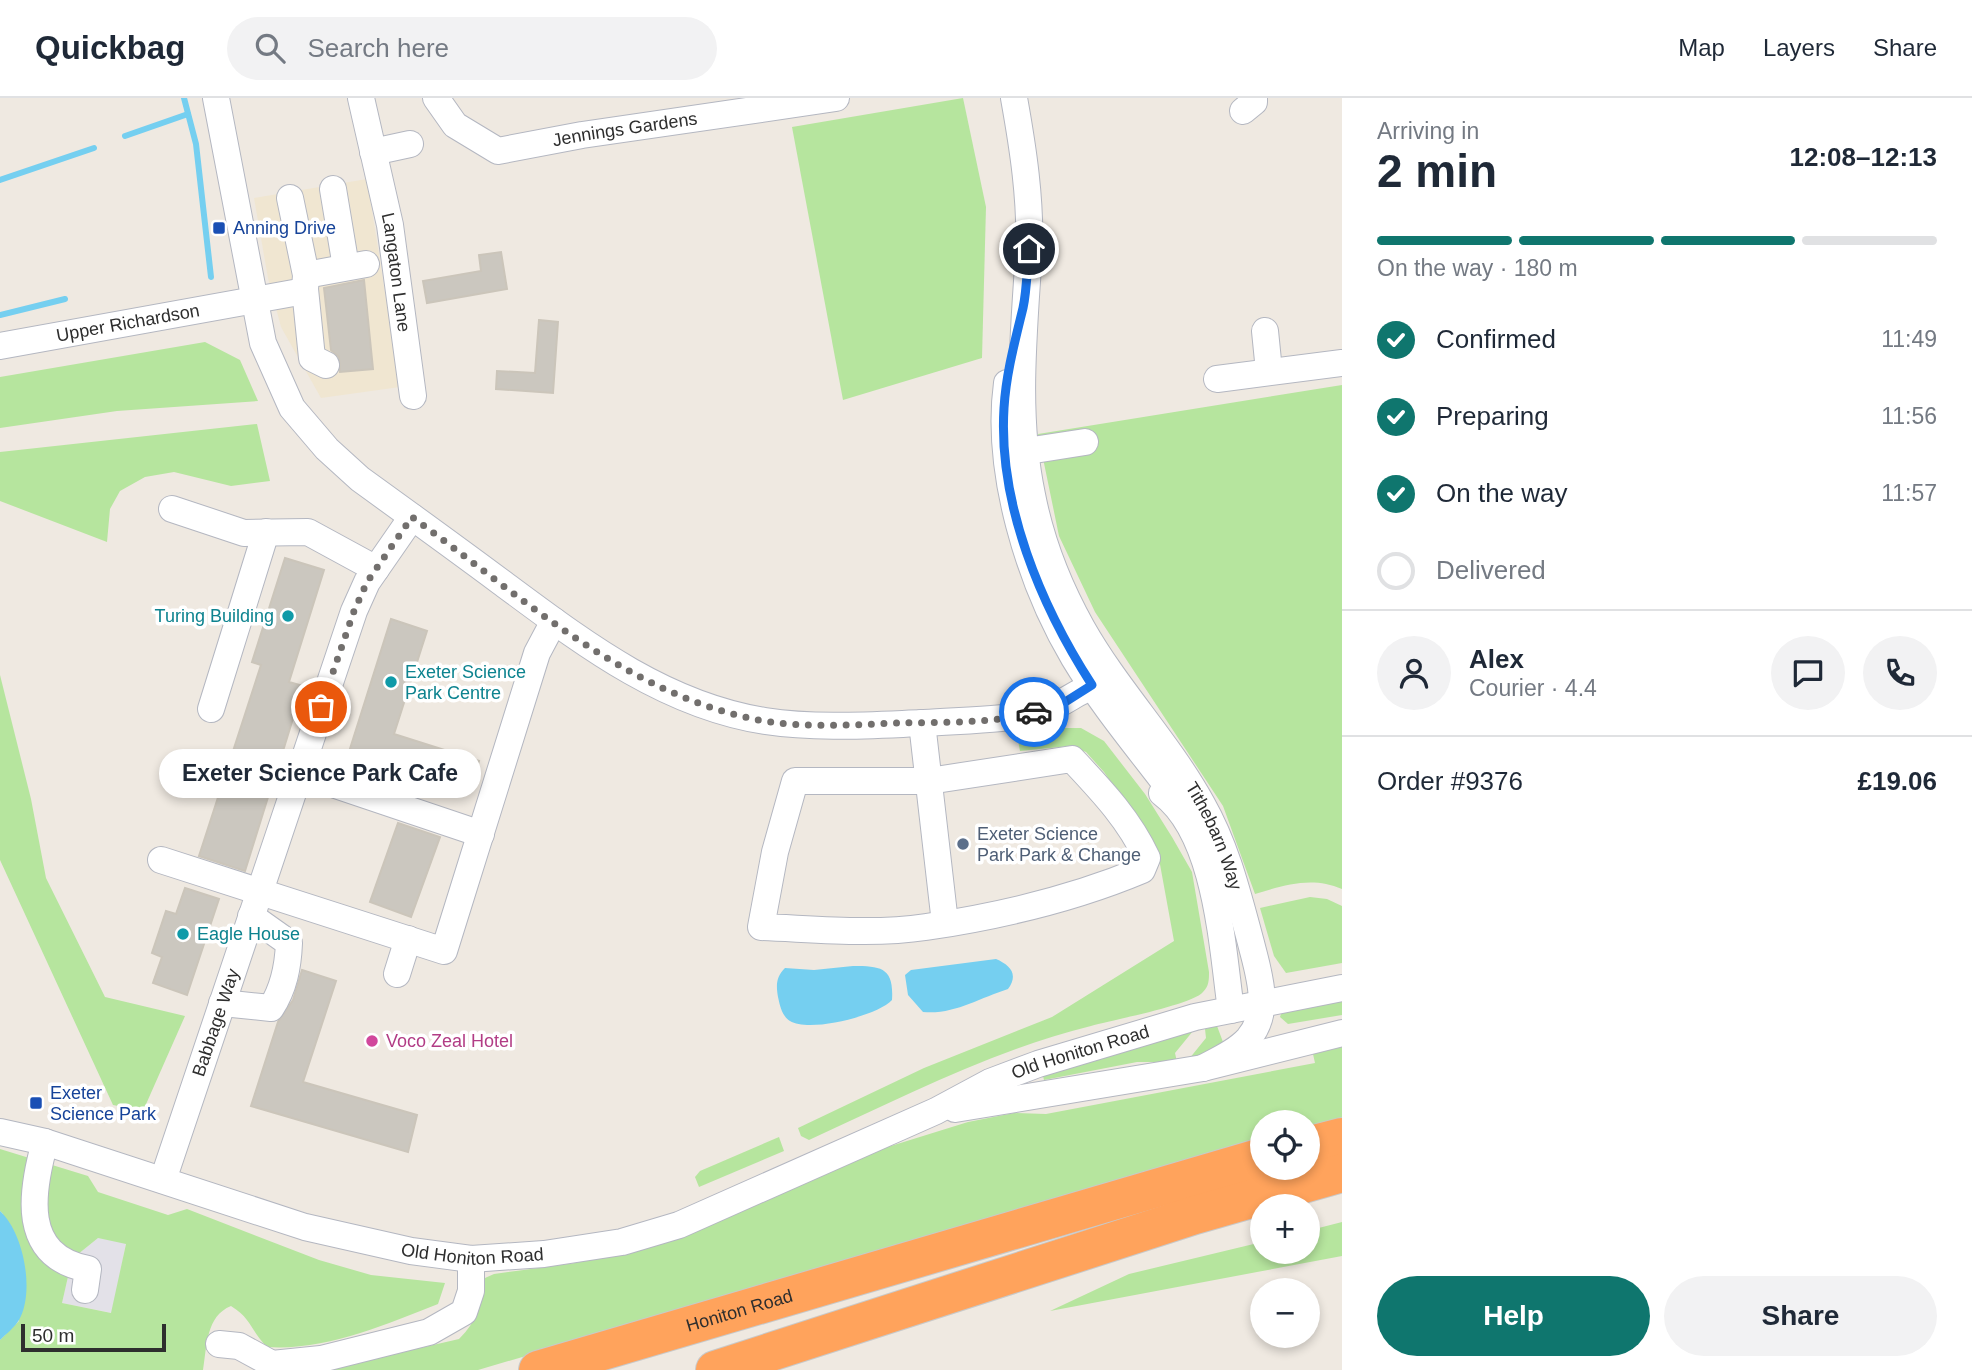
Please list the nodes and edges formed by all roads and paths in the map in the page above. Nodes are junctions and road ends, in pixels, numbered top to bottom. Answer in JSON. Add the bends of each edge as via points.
{"nodes":[{"id":1,"x":216,"y":98,"type":"edge"},
{"id":2,"x":361,"y":98,"type":"edge"},
{"id":3,"x":436,"y":98,"type":"edge"},
{"id":4,"x":836,"y":98,"type":"edge"},
{"id":5,"x":1014,"y":98,"type":"edge"},
{"id":6,"x":771,"y":103,"type":"edge"},
{"id":7,"x":410,"y":144,"type":"dead end"},
{"id":8,"x":373,"y":152,"type":"junction"},
{"id":9,"x":333,"y":189,"type":"dead end"},
{"id":10,"x":290,"y":198,"type":"dead end"},
{"id":11,"x":301,"y":286,"type":"junction"},
{"id":12,"x":254,"y":300,"type":"junction"},
{"id":13,"x":1265,"y":331,"type":"dead end"},
{"id":14,"x":0,"y":346,"type":"edge"},
{"id":15,"x":1342,"y":363,"type":"edge"},
{"id":16,"x":326,"y":365,"type":"dead end"},
{"id":17,"x":1269,"y":371,"type":"junction"},
{"id":18,"x":1217,"y":379,"type":"dead end"},
{"id":19,"x":413,"y":396,"type":"dead end"},
{"id":20,"x":1085,"y":442,"type":"dead end"},
{"id":21,"x":1016,"y":453,"type":"junction"},
{"id":22,"x":172,"y":509,"type":"dead end"},
{"id":23,"x":407,"y":524,"type":"junction"},
{"id":24,"x":266,"y":532,"type":"junction"},
{"id":25,"x":376,"y":569,"type":"junction"},
{"id":26,"x":554,"y":621,"type":"junction"},
{"id":27,"x":1082,"y":629,"type":"junction"},
{"id":28,"x":1092,"y":685,"type":"junction"},
{"id":29,"x":1122,"y":691,"type":"junction"},
{"id":30,"x":1062,"y":704,"type":"junction"},
{"id":31,"x":211,"y":709,"type":"dead end"},
{"id":32,"x":922,"y":723,"type":"junction"},
{"id":33,"x":289,"y":769,"type":"junction"},
{"id":34,"x":929,"y":781,"type":"junction"},
{"id":35,"x":1174,"y":802,"type":"junction"},
{"id":36,"x":481,"y":834,"type":"junction"},
{"id":37,"x":161,"y":860,"type":"dead end"},
{"id":38,"x":255,"y":904,"type":"junction"},
{"id":39,"x":945,"y":923,"type":"junction"},
{"id":40,"x":408,"y":939,"type":"junction"},
{"id":41,"x":397,"y":974,"type":"dead end"},
{"id":42,"x":1342,"y":988,"type":"edge"},
{"id":43,"x":222,"y":1003,"type":"junction"},
{"id":44,"x":1231,"y":1010,"type":"junction"},
{"id":45,"x":1259,"y":1014,"type":"junction"},
{"id":46,"x":1342,"y":1027,"type":"edge"},
{"id":47,"x":1342,"y":1033,"type":"edge"},
{"id":48,"x":1203,"y":1068,"type":"junction"},
{"id":49,"x":936,"y":1111,"type":"junction"},
{"id":50,"x":0,"y":1132,"type":"edge"},
{"id":51,"x":1342,"y":1137,"type":"edge"},
{"id":52,"x":46,"y":1142,"type":"junction"},
{"id":53,"x":1320,"y":1143,"type":"edge"},
{"id":54,"x":1250,"y":1161,"type":"edge"},
{"id":55,"x":1342,"y":1173,"type":"edge"},
{"id":56,"x":163,"y":1180,"type":"junction"},
{"id":57,"x":471,"y":1259,"type":"junction"},
{"id":58,"x":85,"y":1290,"type":"dead end"},
{"id":59,"x":219,"y":1344,"type":"dead end"},
{"id":60,"x":538,"y":1370,"type":"edge"},
{"id":61,"x":715,"y":1370,"type":"edge"}],
"edges":[{"from":1,"to":12,"type":"street"},
{"from":2,"to":8,"type":"street","name":"Langaton Lane"},
{"from":3,"to":6,"type":"street","name":"Jennings Gardens","via":[[455,125],[498,151]]},
{"from":4,"to":6,"type":"street","name":"Jennings Gardens"},
{"from":5,"to":21,"type":"street","name":"Tithebarn Way","via":[[1027,191],[1029,249],[1004,407]]},
{"from":7,"to":8,"type":"street"},
{"from":8,"to":19,"type":"street","name":"Langaton Lane","via":[[390,225]]},
{"from":9,"to":11,"type":"street","name":"Upper Richardson","via":[[356,265]]},
{"from":10,"to":11,"type":"street"},
{"from":11,"to":12,"type":"street","name":"Upper Richardson"},
{"from":11,"to":16,"type":"street","via":[[312,358]]},
{"from":12,"to":14,"type":"street","name":"Upper Richardson"},
{"from":12,"to":23,"type":"street","via":[[263,343],[292,408]]},
{"from":13,"to":17,"type":"street"},
{"from":15,"to":17,"type":"street"},
{"from":17,"to":18,"type":"street"},
{"from":20,"to":21,"type":"street"},
{"from":21,"to":27,"type":"street","name":"Tithebarn Way","via":[[1043,538]]},
{"from":21,"to":28,"type":"street","name":"Tithebarn Way","via":[[1021,533],[1073,655]]},
{"from":22,"to":24,"type":"street","via":[[244,533]]},
{"from":23,"to":25,"type":"street","name":"Babbage Way"},
{"from":23,"to":26,"type":"street"},
{"from":24,"to":25,"type":"street","via":[[308,532]]},
{"from":24,"to":31,"type":"street"},
{"from":25,"to":33,"type":"street","name":"Babbage Way"},
{"from":26,"to":32,"type":"street","via":[[624,669],[680,697],[730,713],[803,726]]},
{"from":26,"to":36,"type":"street","via":[[537,653]]},
{"from":27,"to":28,"type":"street","name":"Tithebarn Way","via":[[1095,670]]},
{"from":27,"to":29,"type":"street","name":"Tithebarn Way"},
{"from":28,"to":29,"type":"street","via":[[1108,684]]},
{"from":28,"to":30,"type":"street"},
{"from":28,"to":35,"type":"street","name":"Tithebarn Way","via":[[1168,787]]},
{"from":29,"to":45,"type":"street","name":"Tithebarn Way","via":[[1160,739],[1217,832],[1242,906]]},
{"from":30,"to":32,"type":"street","via":[[1022,716]]},
{"from":30,"to":35,"type":"street","name":"Tithebarn Way","via":[[1087,710],[1112,729],[1160,792]]},
{"from":32,"to":34,"type":"street"},
{"from":33,"to":36,"type":"street"},
{"from":33,"to":38,"type":"street","name":"Babbage Way"},
{"from":34,"to":39,"type":"street"},
{"from":34,"to":39,"type":"street","via":[[794,781],[761,928],[844,930]]},
{"from":34,"to":39,"type":"street","via":[[1072,759],[1121,812],[1147,858],[1142,870],[1108,884],[1015,911]]},
{"from":35,"to":44,"type":"street","name":"Tithebarn Way","via":[[1198,845],[1209,879]]},
{"from":36,"to":40,"type":"street","via":[[444,951]]},
{"from":37,"to":38,"type":"street"},
{"from":38,"to":40,"type":"street"},
{"from":38,"to":43,"type":"street","name":"Babbage Way"},
{"from":38,"to":43,"type":"street","via":[[289,943],[280,994],[271,1009]]},
{"from":40,"to":41,"type":"street"},
{"from":42,"to":45,"type":"street"},
{"from":43,"to":56,"type":"street","name":"Babbage Way"},
{"from":44,"to":45,"type":"street","via":[[1239,1018]]},
{"from":44,"to":49,"type":"street","name":"Old Honiton Road","via":[[1038,1064],[990,1082]]},
{"from":45,"to":46,"type":"street","via":[[1287,1032]]},
{"from":45,"to":48,"type":"street","name":"Old Honiton Road","via":[[1249,1038]]},
{"from":47,"to":48,"type":"street","name":"Old Honiton Road"},
{"from":48,"to":49,"type":"street","name":"Old Honiton Road"},
{"from":49,"to":57,"type":"street","name":"Old Honiton Road","via":[[679,1225],[622,1242]]},
{"from":50,"to":52,"type":"street","name":"Old Honiton Road"},
{"from":51,"to":53,"type":"highway"},
{"from":52,"to":56,"type":"street","name":"Old Honiton Road"},
{"from":52,"to":58,"type":"street","via":[[32,1199],[38,1227],[60,1261],[88,1269]]},
{"from":54,"to":60,"type":"highway","name":"Honiton Road"},
{"from":55,"to":61,"type":"highway","via":[[947,1293]]},
{"from":56,"to":57,"type":"street","name":"Old Honiton Road","via":[[305,1227],[411,1251]]},
{"from":57,"to":59,"type":"street","via":[[471,1291],[464,1312],[429,1332],[321,1359],[272,1364],[239,1346]]}]}
